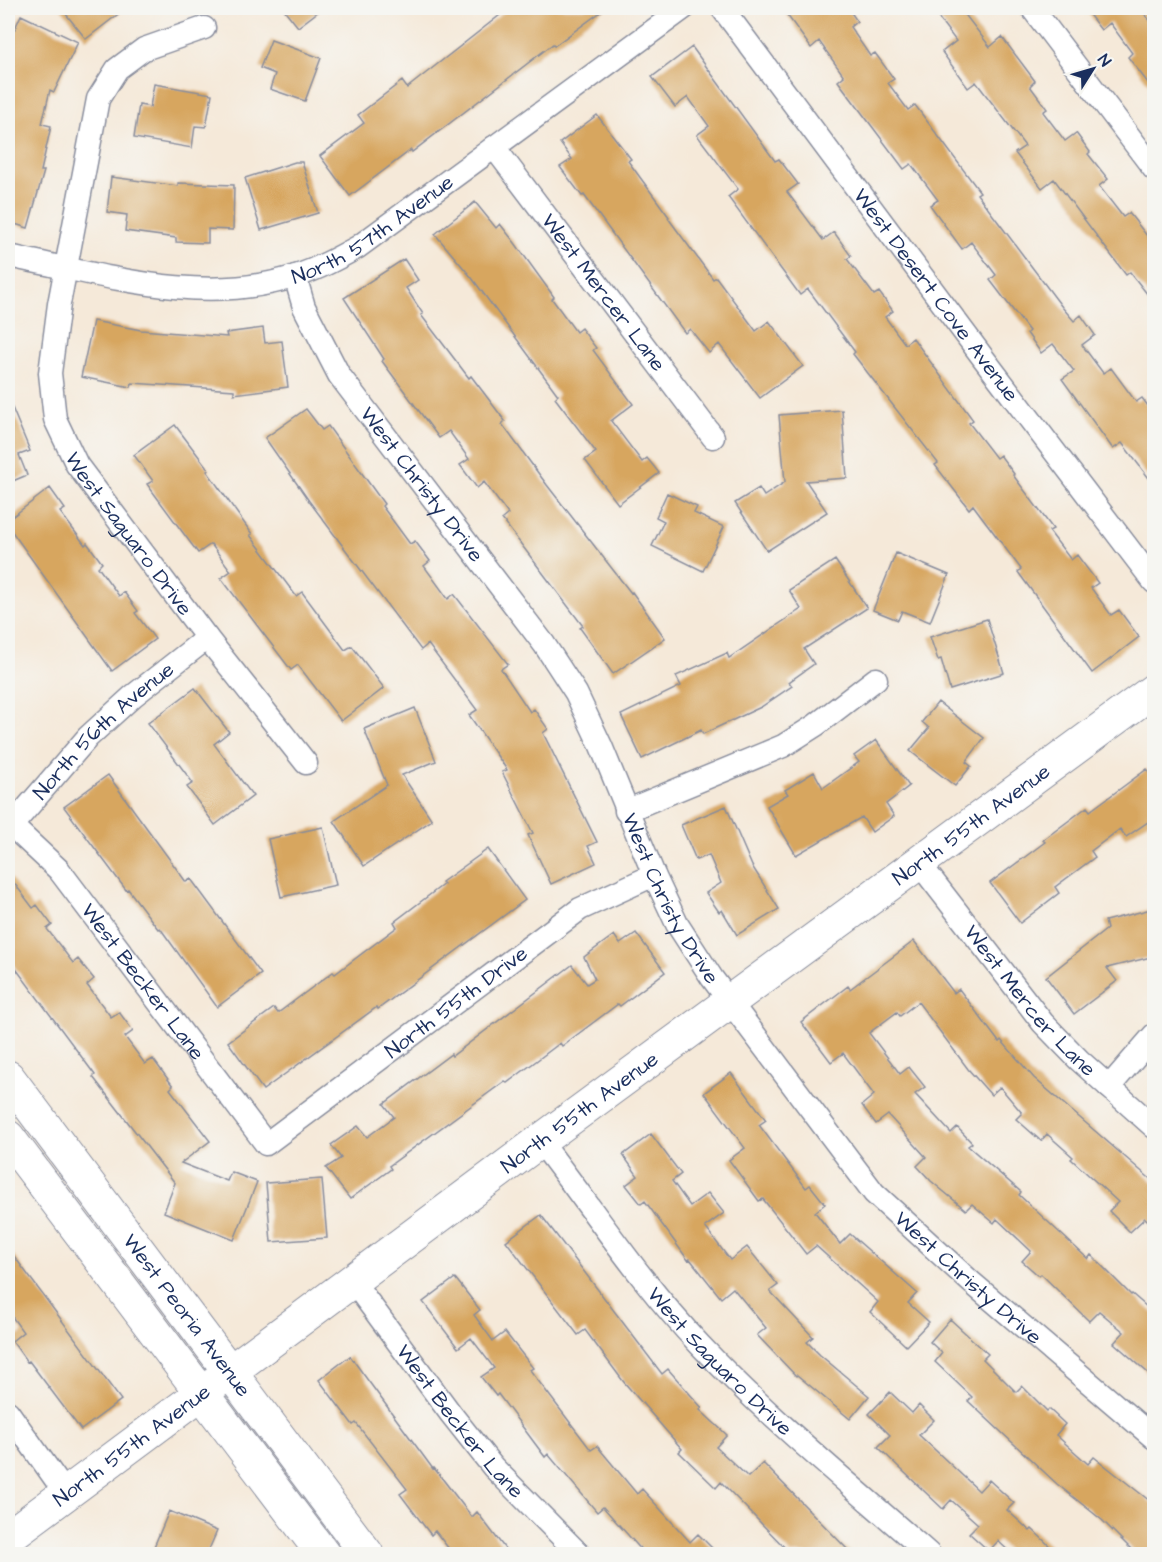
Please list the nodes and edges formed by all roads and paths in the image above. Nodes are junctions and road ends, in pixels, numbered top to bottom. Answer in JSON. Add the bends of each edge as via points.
{"nodes":[{"id":1,"x":684,"y":8,"type":"edge"},
{"id":2,"x":722,"y":8,"type":"edge"},
{"id":3,"x":1032,"y":8,"type":"edge"},
{"id":4,"x":204,"y":28,"type":"dead end"},
{"id":5,"x":494,"y":147,"type":"junction"},
{"id":6,"x":1155,"y":169,"type":"edge"},
{"id":7,"x":8,"y":256,"type":"edge"},
{"id":8,"x":67,"y":267,"type":"junction"},
{"id":9,"x":295,"y":276,"type":"junction"},
{"id":10,"x":713,"y":437,"type":"dead end"},
{"id":11,"x":1155,"y":582,"type":"edge"},
{"id":12,"x":207,"y":638,"type":"junction"},
{"id":13,"x":876,"y":679,"type":"dead end"},
{"id":14,"x":1155,"y":690,"type":"edge"},
{"id":15,"x":306,"y":763,"type":"dead end"},
{"id":16,"x":626,"y":810,"type":"junction"},
{"id":17,"x":10,"y":828,"type":"edge"},
{"id":18,"x":919,"y":863,"type":"junction"},
{"id":19,"x":654,"y":875,"type":"junction"},
{"id":20,"x":730,"y":1001,"type":"junction"},
{"id":21,"x":1155,"y":1035,"type":"edge"},
{"id":22,"x":8,"y":1077,"type":"edge"},
{"id":23,"x":1109,"y":1087,"type":"junction"},
{"id":24,"x":1155,"y":1127,"type":"edge"},
{"id":25,"x":8,"y":1137,"type":"edge"},
{"id":26,"x":540,"y":1140,"type":"junction"},
{"id":27,"x":266,"y":1144,"type":"joint"},
{"id":28,"x":352,"y":1280,"type":"junction"},
{"id":29,"x":229,"y":1371,"type":"junction"},
{"id":30,"x":202,"y":1393,"type":"junction"},
{"id":31,"x":8,"y":1413,"type":"edge"},
{"id":32,"x":1155,"y":1438,"type":"edge"},
{"id":33,"x":66,"y":1494,"type":"junction"},
{"id":34,"x":8,"y":1538,"type":"edge"},
{"id":35,"x":323,"y":1554,"type":"edge"},
{"id":36,"x":367,"y":1554,"type":"edge"},
{"id":37,"x":579,"y":1554,"type":"edge"},
{"id":38,"x":929,"y":1554,"type":"edge"}],
"edges":[{"from":1,"to":5,"type":"street","name":"North 57th Avenue"},
{"from":2,"to":11,"type":"street","name":"West Desert Cove Avenue"},
{"from":3,"to":6,"type":"street"},
{"from":4,"to":8,"type":"street","name":"West Saguaro Drive","via":[[144,48],[117,69],[98,99]]},
{"from":5,"to":9,"type":"street","name":"North 57th Avenue","via":[[358,247]]},
{"from":5,"to":10,"type":"street","name":"West Mercer Lane"},
{"from":7,"to":8,"type":"street","name":"North 57th Avenue"},
{"from":8,"to":9,"type":"street","name":"North 57th Avenue","via":[[182,289],[259,285]]},
{"from":8,"to":12,"type":"street","name":"West Saguaro Drive","via":[[50,374],[55,419],[77,465]]},
{"from":9,"to":16,"type":"street","name":"West Christy Drive","via":[[304,307],[339,375],[544,644],[576,693]]},
{"from":12,"to":15,"type":"street","name":"West Saguaro Drive"},
{"from":12,"to":17,"type":"street","name":"North 56th Avenue","via":[[88,737]]},
{"from":13,"to":16,"type":"street","via":[[783,746]]},
{"from":14,"to":18,"type":"street","name":"North 55th Avenue"},
{"from":16,"to":19,"type":"street","name":"West Christy Drive"},
{"from":17,"to":27,"type":"street","name":"West Becker Lane","via":[[59,870]]},
{"from":18,"to":20,"type":"street","name":"North 55th Avenue"},
{"from":18,"to":23,"type":"street","name":"West Mercer Lane","via":[[1043,1023]]},
{"from":19,"to":20,"type":"street","name":"West Christy Drive","via":[[677,924]]},
{"from":19,"to":27,"type":"street","name":"North 55th Drive","via":[[580,909]]},
{"from":20,"to":26,"type":"street","name":"North 55th Avenue"},
{"from":20,"to":32,"type":"street","name":"West Christy Drive","via":[[874,1193],[971,1282]]},
{"from":21,"to":23,"type":"street"},
{"from":22,"to":29,"type":"street","name":"West Peoria Avenue"},
{"from":23,"to":24,"type":"street","name":"West Mercer Lane"},
{"from":25,"to":30,"type":"street","name":"West Peoria Avenue"},
{"from":26,"to":28,"type":"street","name":"North 55th Avenue"},
{"from":26,"to":38,"type":"street","name":"West Saguaro Drive","via":[[645,1282],[699,1344],[753,1398]]},
{"from":28,"to":29,"type":"street","name":"North 55th Avenue"},
{"from":28,"to":37,"type":"street","name":"West Becker Lane","via":[[493,1467]]},
{"from":29,"to":30,"type":"street","name":"North 55th Avenue"},
{"from":29,"to":36,"type":"street","name":"West Peoria Avenue"},
{"from":30,"to":33,"type":"street","name":"North 55th Avenue"},
{"from":30,"to":35,"type":"street","name":"West Peoria Avenue"},
{"from":31,"to":33,"type":"street"},
{"from":33,"to":34,"type":"street","name":"North 55th Avenue"}]}
